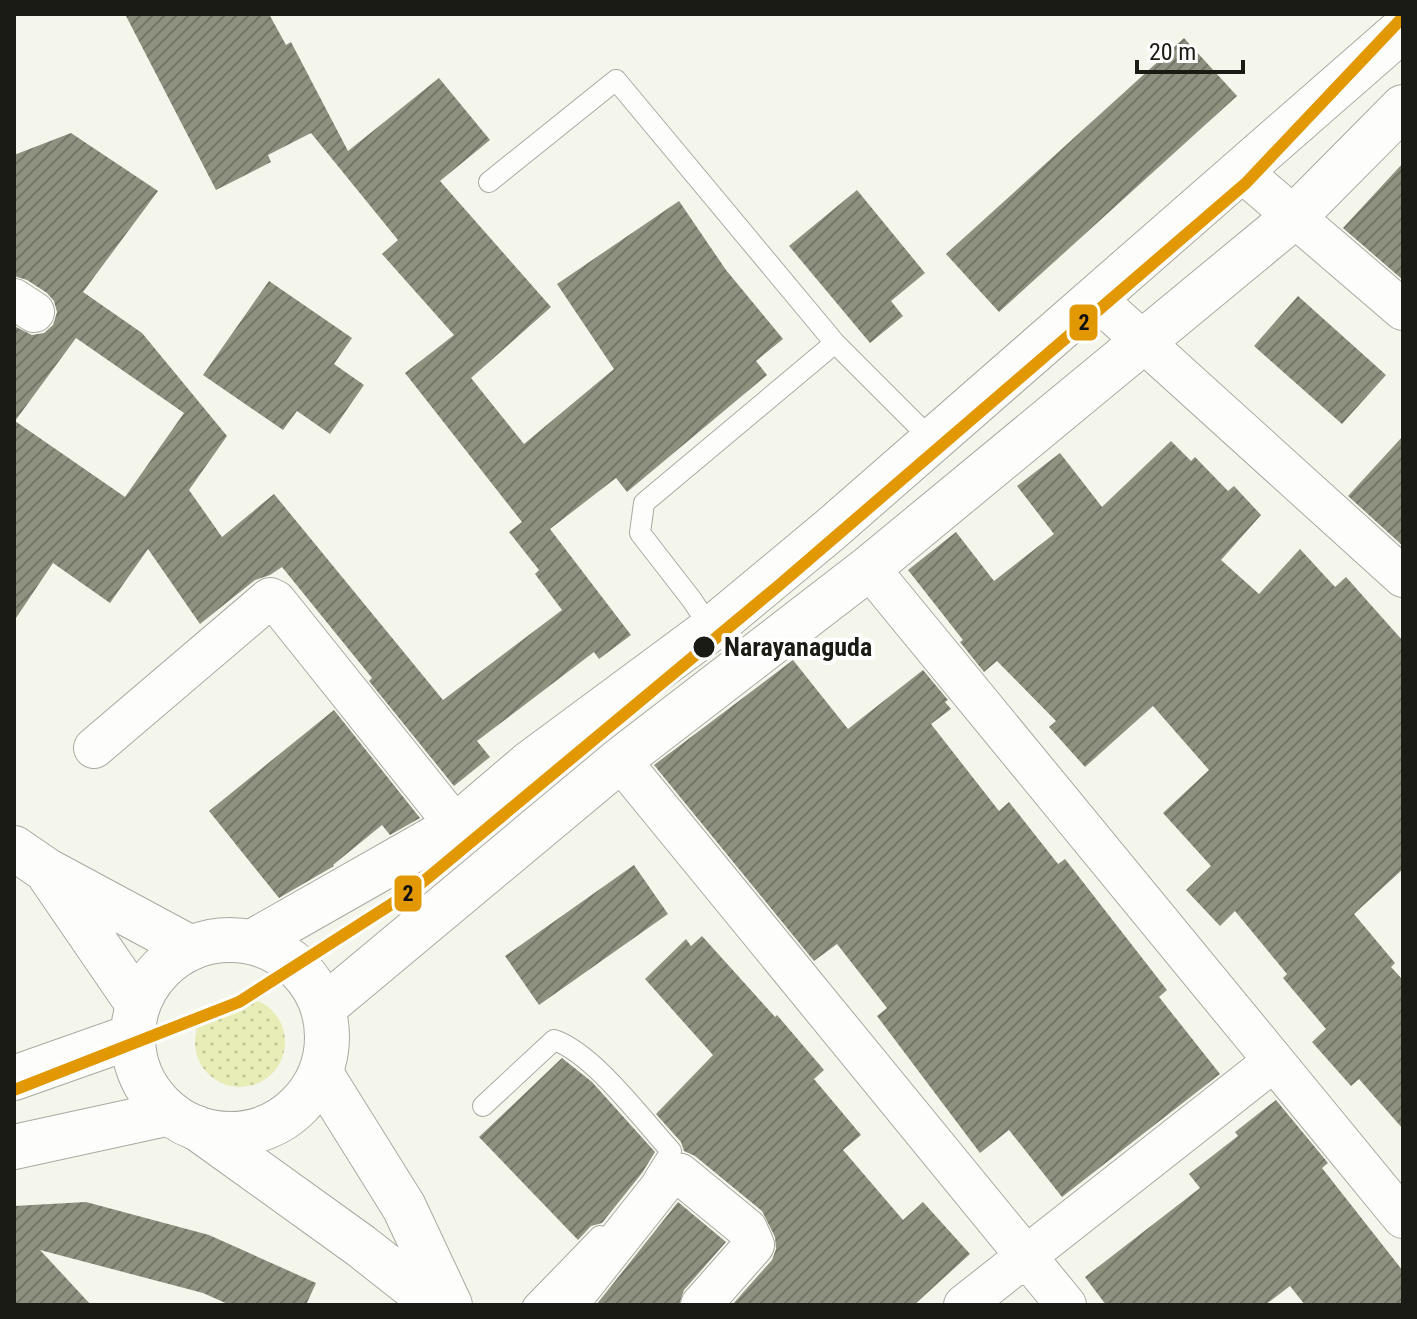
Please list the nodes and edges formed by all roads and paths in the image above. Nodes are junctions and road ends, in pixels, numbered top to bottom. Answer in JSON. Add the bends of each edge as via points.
{"nodes":[{"id":1,"x":1394,"y":25,"type":"edge"},
{"id":2,"x":1403,"y":107,"type":"edge"},
{"id":3,"x":1241,"y":171,"type":"junction"},
{"id":4,"x":489,"y":182,"type":"dead end"},
{"id":5,"x":1294,"y":217,"type":"junction"},
{"id":6,"x":1095,"y":298,"type":"junction"},
{"id":7,"x":1403,"y":310,"type":"edge"},
{"id":8,"x":1142,"y":340,"type":"junction"},
{"id":9,"x":835,"y":343,"type":"junction"},
{"id":10,"x":932,"y":440,"type":"junction"},
{"id":11,"x":869,"y":568,"type":"junction"},
{"id":12,"x":1403,"y":577,"type":"edge"},
{"id":13,"x":711,"y":629,"type":"junction"},
{"id":14,"x":94,"y":748,"type":"dead end"},
{"id":15,"x":620,"y":760,"type":"junction"},
{"id":16,"x":456,"y":826,"type":"junction"},
{"id":17,"x":30,"y":859,"type":"edge"},
{"id":18,"x":252,"y":942,"type":"junction"},
{"id":19,"x":191,"y":948,"type":"junction"},
{"id":20,"x":323,"y":1008,"type":"junction"},
{"id":21,"x":135,"y":1020,"type":"junction"},
{"id":22,"x":1274,"y":1061,"type":"junction"},
{"id":23,"x":321,"y":1074,"type":"junction"},
{"id":24,"x":14,"y":1078,"type":"edge"},
{"id":25,"x":483,"y":1106,"type":"dead end"},
{"id":26,"x":184,"y":1120,"type":"junction"},
{"id":27,"x":14,"y":1147,"type":"edge"},
{"id":28,"x":1403,"y":1218,"type":"edge"},
{"id":29,"x":1024,"y":1256,"type":"junction"},
{"id":30,"x":436,"y":1305,"type":"edge"},
{"id":31,"x":450,"y":1305,"type":"edge"},
{"id":32,"x":533,"y":1305,"type":"edge"},
{"id":33,"x":567,"y":1305,"type":"edge"},
{"id":34,"x":701,"y":1305,"type":"edge"},
{"id":35,"x":964,"y":1305,"type":"edge"},
{"id":36,"x":1066,"y":1305,"type":"edge"}],
"edges":[{"from":1,"to":3,"type":"main road"},
{"from":2,"to":5,"type":"main road"},
{"from":3,"to":5,"type":"street"},
{"from":3,"to":6,"type":"main road"},
{"from":4,"to":9,"type":"lane","via":[[616,80]]},
{"from":5,"to":7,"type":"street"},
{"from":5,"to":8,"type":"main road"},
{"from":6,"to":8,"type":"street"},
{"from":6,"to":10,"type":"main road"},
{"from":8,"to":11,"type":"main road"},
{"from":8,"to":12,"type":"street"},
{"from":9,"to":10,"type":"lane"},
{"from":9,"to":13,"type":"lane","via":[[644,503],[640,533]]},
{"from":10,"to":13,"type":"main road"},
{"from":11,"to":15,"type":"main road"},
{"from":11,"to":22,"type":"street"},
{"from":13,"to":16,"type":"main road","via":[[530,763]]},
{"from":14,"to":16,"type":"street","via":[[270,598]]},
{"from":15,"to":20,"type":"main road"},
{"from":15,"to":29,"type":"street"},
{"from":16,"to":18,"type":"main road"},
{"from":17,"to":19,"type":"main road"},
{"from":17,"to":21,"type":"main road"},
{"from":18,"to":19,"type":"main road","via":[[221,940]]},
{"from":18,"to":20,"type":"main road","via":[[283,955],[308,978]]},
{"from":19,"to":21,"type":"main road","via":[[160,969]]},
{"from":20,"to":23,"type":"main road","via":[[328,1041]]},
{"from":21,"to":24,"type":"main road"},
{"from":21,"to":26,"type":"main road","via":[[138,1065],[150,1091]]},
{"from":22,"to":28,"type":"street"},
{"from":22,"to":29,"type":"street"},
{"from":23,"to":26,"type":"main road","via":[[283,1119],[256,1131],[226,1134]]},
{"from":23,"to":31,"type":"main road","via":[[404,1207]]},
{"from":25,"to":32,"type":"lane","via":[[554,1040],[589,1062],[671,1151],[650,1183]]},
{"from":26,"to":27,"type":"main road"},
{"from":26,"to":30,"type":"main road"},
{"from":29,"to":35,"type":"street"},
{"from":29,"to":36,"type":"street"},
{"from":33,"to":34,"type":"street","via":[[667,1179],[680,1174],[747,1229],[754,1245]]}]}
